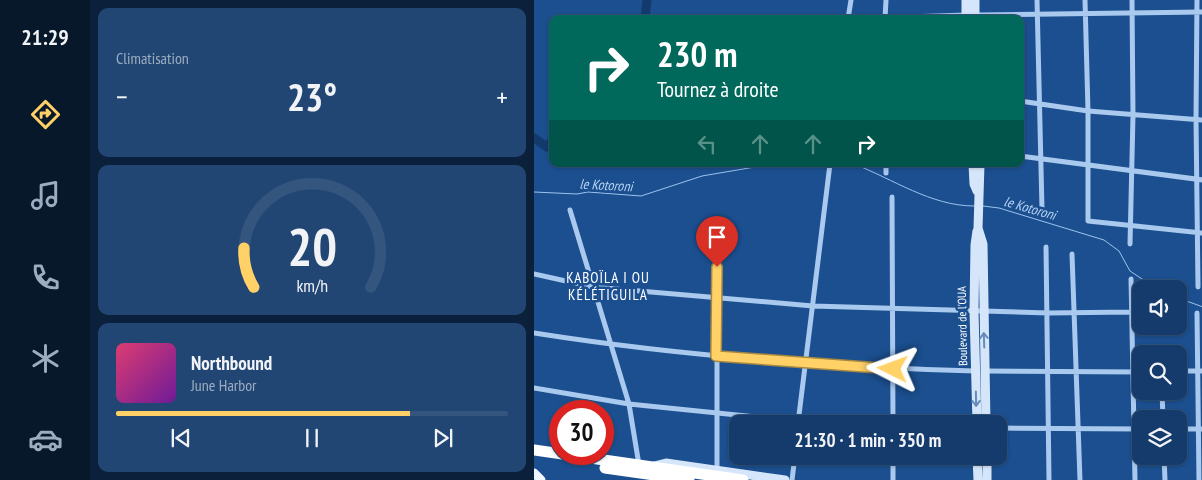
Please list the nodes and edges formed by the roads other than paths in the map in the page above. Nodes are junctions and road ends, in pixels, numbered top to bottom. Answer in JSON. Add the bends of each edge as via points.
{"nodes":[{"id":1,"x":851,"y":0,"type":"edge"},
{"id":2,"x":886,"y":0,"type":"edge"},
{"id":3,"x":966,"y":0,"type":"edge"},
{"id":4,"x":975,"y":0,"type":"edge"},
{"id":5,"x":1037,"y":0,"type":"edge"},
{"id":6,"x":1085,"y":0,"type":"edge"},
{"id":7,"x":1132,"y":0,"type":"edge"},
{"id":8,"x":1197,"y":0,"type":"edge"},
{"id":9,"x":1200,"y":12,"type":"edge"},
{"id":10,"x":1038,"y":14,"type":"junction"},
{"id":11,"x":1085,"y":14,"type":"junction"},
{"id":12,"x":1132,"y":14,"type":"junction"},
{"id":13,"x":849,"y":15,"type":"edge"},
{"id":14,"x":885,"y":15,"type":"edge"},
{"id":15,"x":970,"y":15,"type":"edge"},
{"id":16,"x":971,"y":15,"type":"edge"},
{"id":17,"x":1015,"y":15,"type":"edge"},
{"id":18,"x":1024,"y":102,"type":"edge"},
{"id":19,"x":1040,"y":104,"type":"junction"},
{"id":20,"x":1088,"y":111,"type":"junction"},
{"id":21,"x":1133,"y":115,"type":"junction"},
{"id":22,"x":1196,"y":119,"type":"junction"},
{"id":23,"x":1202,"y":120,"type":"edge"},
{"id":24,"x":1024,"y":157,"type":"edge"},
{"id":25,"x":1042,"y":159,"type":"junction"},
{"id":26,"x":1088,"y":165,"type":"junction"},
{"id":27,"x":830,"y":167,"type":"edge"},
{"id":28,"x":886,"y":167,"type":"edge"},
{"id":29,"x":973,"y":167,"type":"edge"},
{"id":30,"x":980,"y":167,"type":"edge"},
{"id":31,"x":1130,"y":172,"type":"junction"},
{"id":32,"x":886,"y":173,"type":"dead end"},
{"id":33,"x":1200,"y":180,"type":"edge"},
{"id":34,"x":978,"y":196,"type":"junction"},
{"id":35,"x":892,"y":197,"type":"dead end"},
{"id":36,"x":1042,"y":209,"type":"dead end"},
{"id":37,"x":570,"y":210,"type":"dead end"},
{"id":38,"x":1130,"y":225,"type":"junction"},
{"id":39,"x":1200,"y":233,"type":"edge"},
{"id":40,"x":717,"y":235,"type":"dead end"},
{"id":41,"x":1130,"y":244,"type":"dead end"},
{"id":42,"x":1046,"y":247,"type":"dead end"},
{"id":43,"x":1072,"y":254,"type":"dead end"},
{"id":44,"x":534,"y":274,"type":"edge"},
{"id":45,"x":1131,"y":279,"type":"dead end"},
{"id":46,"x":593,"y":287,"type":"junction"},
{"id":47,"x":1198,"y":287,"type":"dead end"},
{"id":48,"x":717,"y":298,"type":"junction"},
{"id":49,"x":812,"y":306,"type":"junction"},
{"id":50,"x":894,"y":309,"type":"junction"},
{"id":51,"x":979,"y":311,"type":"junction"},
{"id":52,"x":1132,"y":312,"type":"joint"},
{"id":53,"x":1048,"y":313,"type":"junction"},
{"id":54,"x":1075,"y":313,"type":"junction"},
{"id":55,"x":1198,"y":313,"type":"dead end"},
{"id":56,"x":534,"y":333,"type":"edge"},
{"id":57,"x":611,"y":345,"type":"junction"},
{"id":58,"x":716,"y":356,"type":"junction"},
{"id":59,"x":805,"y":364,"type":"junction"},
{"id":60,"x":893,"y":369,"type":"junction"},
{"id":61,"x":980,"y":371,"type":"junction"},
{"id":62,"x":1049,"y":371,"type":"junction"},
{"id":63,"x":1187,"y":371,"type":"edge"},
{"id":64,"x":1200,"y":371,"type":"edge"},
{"id":65,"x":1075,"y":372,"type":"junction"},
{"id":66,"x":1132,"y":372,"type":"edge"},
{"id":67,"x":534,"y":388,"type":"edge"},
{"id":68,"x":629,"y":404,"type":"junction"},
{"id":69,"x":717,"y":413,"type":"junction"},
{"id":70,"x":733,"y":415,"type":"edge"},
{"id":71,"x":799,"y":415,"type":"edge"},
{"id":72,"x":893,"y":415,"type":"edge"},
{"id":73,"x":978,"y":415,"type":"edge"},
{"id":74,"x":985,"y":415,"type":"edge"},
{"id":75,"x":1007,"y":428,"type":"edge"},
{"id":76,"x":1077,"y":429,"type":"junction"},
{"id":77,"x":1132,"y":429,"type":"edge"},
{"id":78,"x":1187,"y":429,"type":"edge"},
{"id":79,"x":1200,"y":429,"type":"edge"},
{"id":80,"x":1049,"y":430,"type":"junction"},
{"id":81,"x":534,"y":450,"type":"edge"},
{"id":82,"x":534,"y":458,"type":"edge"},
{"id":83,"x":639,"y":465,"type":"junction"},
{"id":84,"x":793,"y":465,"type":"edge"},
{"id":85,"x":893,"y":465,"type":"edge"},
{"id":86,"x":977,"y":465,"type":"edge"},
{"id":87,"x":987,"y":465,"type":"edge"},
{"id":88,"x":1134,"y":465,"type":"edge"},
{"id":89,"x":1164,"y":465,"type":"edge"},
{"id":90,"x":717,"y":470,"type":"junction"},
{"id":91,"x":534,"y":473,"type":"edge"},
{"id":92,"x":651,"y":474,"type":"edge"},
{"id":93,"x":541,"y":480,"type":"edge"},
{"id":94,"x":663,"y":480,"type":"edge"},
{"id":95,"x":689,"y":480,"type":"edge"},
{"id":96,"x":743,"y":480,"type":"edge"},
{"id":97,"x":785,"y":480,"type":"edge"},
{"id":98,"x":792,"y":480,"type":"edge"},
{"id":99,"x":893,"y":480,"type":"edge"},
{"id":100,"x":978,"y":480,"type":"edge"},
{"id":101,"x":987,"y":480,"type":"edge"},
{"id":102,"x":1050,"y":480,"type":"edge"},
{"id":103,"x":1080,"y":480,"type":"edge"},
{"id":104,"x":1135,"y":480,"type":"edge"},
{"id":105,"x":1165,"y":480,"type":"edge"},
{"id":106,"x":1199,"y":480,"type":"edge"}],
"edges":[{"from":1,"to":13,"type":"street"},
{"from":2,"to":14,"type":"street"},
{"from":3,"to":15,"type":"main road"},
{"from":4,"to":16,"type":"main road"},
{"from":5,"to":10,"type":"street"},
{"from":6,"to":11,"type":"street"},
{"from":7,"to":12,"type":"street"},
{"from":8,"to":9,"type":"street"},
{"from":9,"to":12,"type":"street"},
{"from":9,"to":22,"type":"street"},
{"from":10,"to":11,"type":"street"},
{"from":10,"to":17,"type":"street"},
{"from":10,"to":19,"type":"street"},
{"from":11,"to":12,"type":"street"},
{"from":11,"to":20,"type":"street"},
{"from":12,"to":21,"type":"street"},
{"from":18,"to":19,"type":"street"},
{"from":19,"to":20,"type":"street"},
{"from":19,"to":25,"type":"street"},
{"from":20,"to":21,"type":"street"},
{"from":20,"to":26,"type":"street"},
{"from":21,"to":22,"type":"street"},
{"from":21,"to":31,"type":"street"},
{"from":22,"to":23,"type":"street"},
{"from":22,"to":33,"type":"street"},
{"from":24,"to":25,"type":"street"},
{"from":25,"to":26,"type":"street"},
{"from":25,"to":36,"type":"street"},
{"from":26,"to":31,"type":"street"},
{"from":26,"to":38,"type":"street","via":[[1088,221]]},
{"from":27,"to":49,"type":"street"},
{"from":28,"to":32,"type":"street"},
{"from":29,"to":34,"type":"main road"},
{"from":30,"to":34,"type":"main road"},
{"from":31,"to":33,"type":"street"},
{"from":31,"to":38,"type":"street"},
{"from":33,"to":39,"type":"street"},
{"from":34,"to":51,"type":"main road","via":[[978,228],[983,244]]},
{"from":35,"to":50,"type":"street"},
{"from":37,"to":46,"type":"street"},
{"from":38,"to":39,"type":"street"},
{"from":38,"to":41,"type":"street"},
{"from":39,"to":47,"type":"street"},
{"from":40,"to":48,"type":"street"},
{"from":42,"to":53,"type":"street"},
{"from":43,"to":54,"type":"street"},
{"from":44,"to":46,"type":"street"},
{"from":45,"to":52,"type":"street"},
{"from":46,"to":48,"type":"street"},
{"from":46,"to":57,"type":"street"},
{"from":48,"to":49,"type":"street"},
{"from":48,"to":58,"type":"street"},
{"from":49,"to":50,"type":"street"},
{"from":49,"to":59,"type":"street"},
{"from":50,"to":51,"type":"street"},
{"from":50,"to":60,"type":"street"},
{"from":51,"to":53,"type":"street"},
{"from":51,"to":61,"type":"main road"},
{"from":52,"to":54,"type":"street"},
{"from":53,"to":54,"type":"street"},
{"from":53,"to":62,"type":"street"},
{"from":54,"to":65,"type":"street"},
{"from":55,"to":64,"type":"street"},
{"from":56,"to":57,"type":"street"},
{"from":57,"to":58,"type":"street"},
{"from":57,"to":68,"type":"street"},
{"from":58,"to":59,"type":"street"},
{"from":58,"to":69,"type":"street"},
{"from":59,"to":60,"type":"street"},
{"from":59,"to":71,"type":"street"},
{"from":60,"to":61,"type":"street"},
{"from":60,"to":72,"type":"street"},
{"from":61,"to":62,"type":"street"},
{"from":61,"to":73,"type":"main road","name":"Boulevard de l'OUA","one_way":true},
{"from":61,"to":74,"type":"main road"},
{"from":62,"to":65,"type":"street"},
{"from":62,"to":80,"type":"street"},
{"from":63,"to":64,"type":"street"},
{"from":64,"to":79,"type":"street"},
{"from":65,"to":66,"type":"street"},
{"from":65,"to":76,"type":"street"},
{"from":67,"to":68,"type":"street"},
{"from":68,"to":69,"type":"street"},
{"from":68,"to":83,"type":"street"},
{"from":69,"to":70,"type":"street"},
{"from":69,"to":90,"type":"street"},
{"from":75,"to":80,"type":"street"},
{"from":76,"to":77,"type":"street"},
{"from":76,"to":80,"type":"street"},
{"from":76,"to":103,"type":"street"},
{"from":78,"to":79,"type":"street"},
{"from":79,"to":106,"type":"street"},
{"from":80,"to":102,"type":"street"},
{"from":81,"to":83,"type":"highway"},
{"from":82,"to":92,"type":"highway"},
{"from":83,"to":92,"type":"highway"},
{"from":84,"to":98,"type":"street"},
{"from":85,"to":99,"type":"street"},
{"from":86,"to":100,"type":"main road"},
{"from":87,"to":101,"type":"main road"},
{"from":88,"to":104,"type":"street"},
{"from":89,"to":105,"type":"street"},
{"from":90,"to":92,"type":"main road","via":[[666,463]]},
{"from":90,"to":97,"type":"main road"},
{"from":91,"to":93,"type":"main road"},
{"from":92,"to":94,"type":"main road"},
{"from":92,"to":95,"type":"highway"},
{"from":92,"to":96,"type":"highway"}]}
